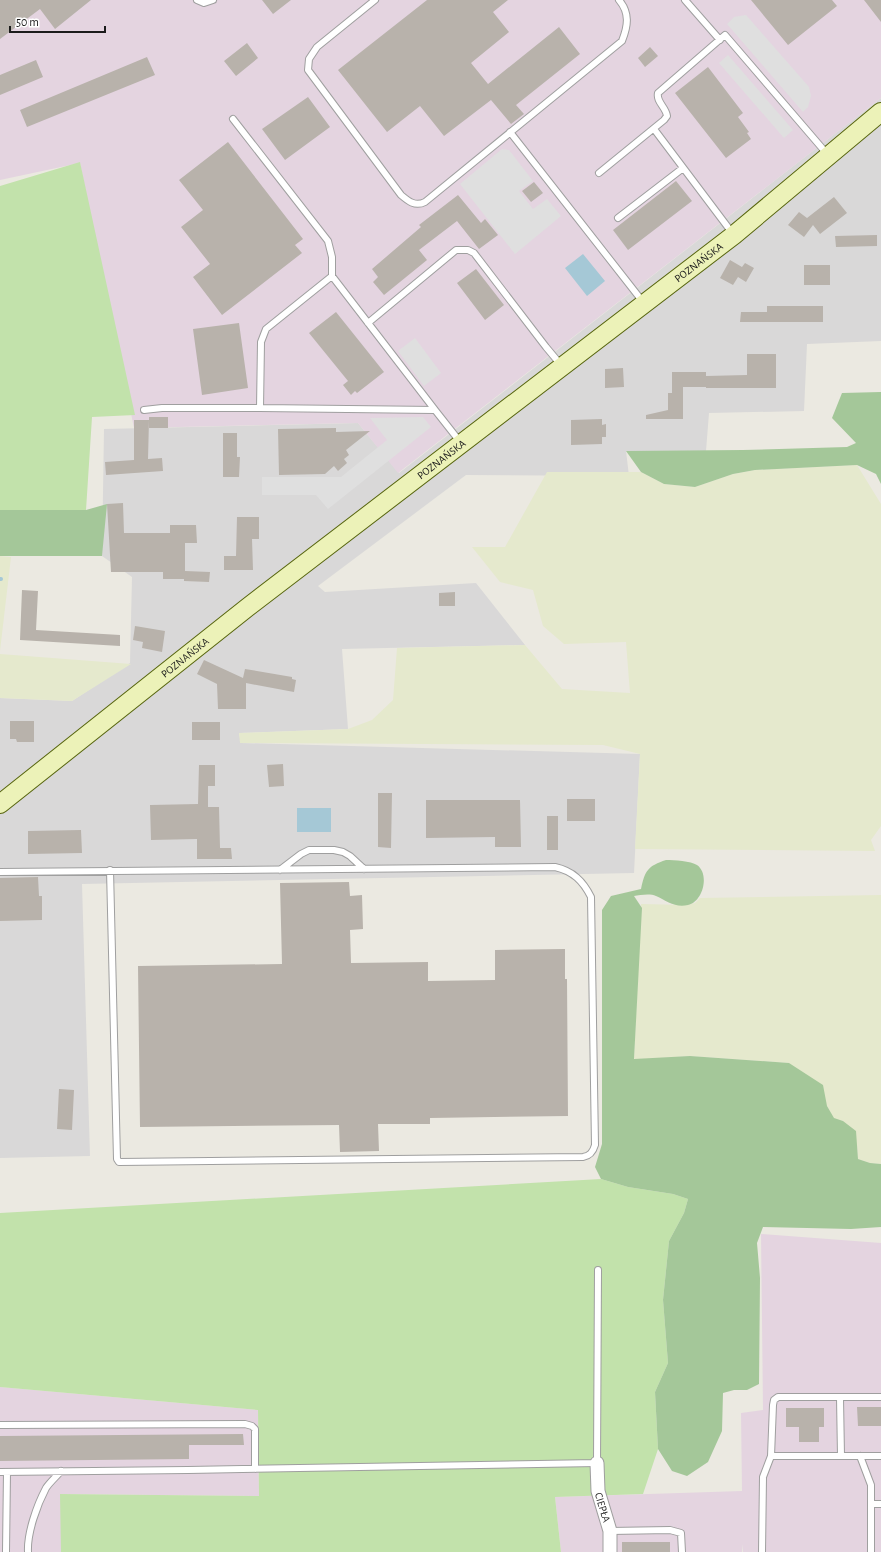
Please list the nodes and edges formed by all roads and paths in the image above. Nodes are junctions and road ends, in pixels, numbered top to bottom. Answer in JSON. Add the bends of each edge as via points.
{"nodes":[{"id":1,"x":197,"y":0,"type":"edge"},
{"id":2,"x":212,"y":0,"type":"edge"},
{"id":3,"x":375,"y":0,"type":"edge"},
{"id":4,"x":619,"y":0,"type":"edge"},
{"id":5,"x":685,"y":0,"type":"edge"},
{"id":6,"x":720,"y":40,"type":"junction"},
{"id":7,"x":881,"y":112,"type":"edge"},
{"id":8,"x":233,"y":119,"type":"dead end"},
{"id":9,"x":654,"y":128,"type":"junction"},
{"id":10,"x":510,"y":132,"type":"junction"},
{"id":11,"x":829,"y":156,"type":"junction"},
{"id":12,"x":683,"y":168,"type":"junction"},
{"id":13,"x":599,"y":173,"type":"dead end"},
{"id":14,"x":618,"y":218,"type":"dead end"},
{"id":15,"x":734,"y":235,"type":"junction"},
{"id":16,"x":332,"y":276,"type":"junction"},
{"id":17,"x":644,"y":304,"type":"junction"},
{"id":18,"x":368,"y":323,"type":"junction"},
{"id":19,"x":562,"y":367,"type":"junction"},
{"id":20,"x":260,"y":408,"type":"junction"},
{"id":21,"x":144,"y":410,"type":"dead end"},
{"id":22,"x":435,"y":410,"type":"junction"},
{"id":23,"x":461,"y":444,"type":"junction"},
{"id":24,"x":0,"y":804,"type":"edge"},
{"id":25,"x":110,"y":870,"type":"junction"},
{"id":26,"x":280,"y":870,"type":"junction"},
{"id":27,"x":364,"y":870,"type":"junction"},
{"id":28,"x":0,"y":872,"type":"edge"},
{"id":29,"x":598,"y":1270,"type":"dead end"},
{"id":30,"x":881,"y":1397,"type":"edge"},
{"id":31,"x":840,"y":1398,"type":"junction"},
{"id":32,"x":0,"y":1425,"type":"edge"},
{"id":33,"x":771,"y":1456,"type":"junction"},
{"id":34,"x":841,"y":1456,"type":"junction"},
{"id":35,"x":860,"y":1456,"type":"junction"},
{"id":36,"x":881,"y":1456,"type":"edge"},
{"id":37,"x":598,"y":1463,"type":"junction"},
{"id":38,"x":255,"y":1469,"type":"junction"},
{"id":39,"x":61,"y":1471,"type":"junction"},
{"id":40,"x":0,"y":1472,"type":"edge"},
{"id":41,"x":7,"y":1472,"type":"junction"},
{"id":42,"x":872,"y":1504,"type":"junction"},
{"id":43,"x":881,"y":1504,"type":"edge"},
{"id":44,"x":610,"y":1531,"type":"junction"},
{"id":45,"x":6,"y":1552,"type":"edge"},
{"id":46,"x":28,"y":1552,"type":"edge"},
{"id":47,"x":610,"y":1552,"type":"edge"},
{"id":48,"x":682,"y":1552,"type":"edge"},
{"id":49,"x":762,"y":1552,"type":"edge"},
{"id":50,"x":871,"y":1552,"type":"edge"}],
"edges":[{"from":1,"to":2,"type":"lane","via":[[204,3]]},
{"from":3,"to":10,"type":"lane","via":[[317,47],[309,59],[308,70],[401,195],[411,203],[425,202]]},
{"from":4,"to":10,"type":"lane","via":[[627,16],[622,41]]},
{"from":5,"to":6,"type":"lane"},
{"from":6,"to":9,"type":"lane","via":[[658,93],[657,97],[667,116]]},
{"from":6,"to":11,"type":"lane","via":[[725,35]]},
{"from":7,"to":11,"type":"street","name":"POZNAŃSKA"},
{"from":8,"to":16,"type":"lane","via":[[328,241],[332,256]]},
{"from":9,"to":12,"type":"lane"},
{"from":9,"to":13,"type":"lane"},
{"from":10,"to":17,"type":"lane"},
{"from":11,"to":15,"type":"street","name":"POZNAŃSKA"},
{"from":12,"to":14,"type":"lane"},
{"from":12,"to":15,"type":"lane"},
{"from":15,"to":17,"type":"street","name":"POZNAŃSKA"},
{"from":16,"to":18,"type":"lane"},
{"from":16,"to":20,"type":"lane","via":[[266,329],[261,342]]},
{"from":17,"to":19,"type":"street","name":"POZNAŃSKA"},
{"from":18,"to":19,"type":"lane","via":[[456,250],[468,250],[474,253]]},
{"from":18,"to":22,"type":"lane"},
{"from":19,"to":23,"type":"street","name":"POZNAŃSKA"},
{"from":20,"to":21,"type":"lane"},
{"from":20,"to":22,"type":"lane"},
{"from":22,"to":23,"type":"lane"},
{"from":23,"to":24,"type":"street","name":"POZNAŃSKA","via":[[248,607]]},
{"from":25,"to":26,"type":"lane"},
{"from":25,"to":27,"type":"lane","via":[[116,1159],[119,1162],[583,1157],[593,1152],[595,1146],[590,897],[585,886],[566,869],[555,867]]},
{"from":25,"to":28,"type":"lane"},
{"from":26,"to":27,"type":"lane"},
{"from":26,"to":27,"type":"lane","via":[[309,850],[343,852]]},
{"from":29,"to":37,"type":"lane"},
{"from":30,"to":31,"type":"lane"},
{"from":31,"to":33,"type":"lane","via":[[778,1397],[774,1400]]},
{"from":31,"to":34,"type":"lane"},
{"from":32,"to":38,"type":"lane","via":[[245,1424],[255,1429]]},
{"from":33,"to":34,"type":"lane"},
{"from":33,"to":49,"type":"lane","via":[[763,1478]]},
{"from":34,"to":35,"type":"lane"},
{"from":35,"to":36,"type":"lane"},
{"from":35,"to":42,"type":"lane","via":[[871,1485]]},
{"from":37,"to":38,"type":"lane"},
{"from":37,"to":44,"type":"street","name":"CIEPŁA","via":[[598,1491]]},
{"from":38,"to":39,"type":"lane"},
{"from":39,"to":41,"type":"lane"},
{"from":39,"to":46,"type":"lane","via":[[47,1488],[35,1516],[27,1541]]},
{"from":40,"to":41,"type":"lane"},
{"from":41,"to":45,"type":"lane"},
{"from":42,"to":43,"type":"lane"},
{"from":42,"to":50,"type":"lane"},
{"from":44,"to":47,"type":"street","name":"CIEPŁA"},
{"from":44,"to":48,"type":"lane","via":[[677,1531],[681,1533]]}]}
